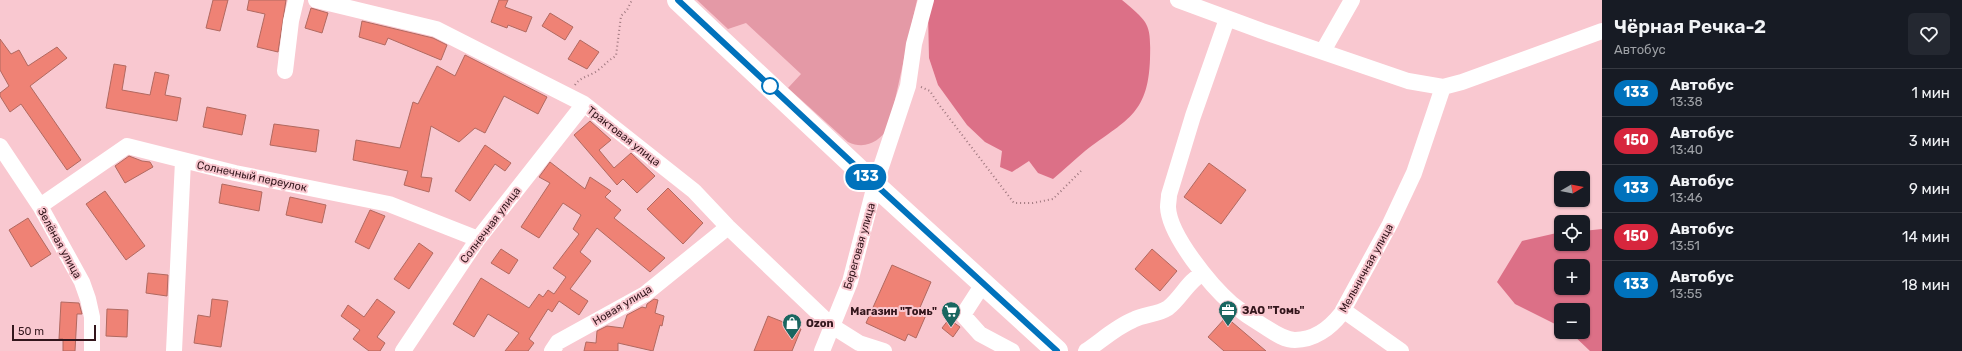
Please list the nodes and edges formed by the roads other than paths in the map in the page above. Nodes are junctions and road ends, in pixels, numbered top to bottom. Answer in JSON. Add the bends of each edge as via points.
{"nodes":[{"id":1,"x":296,"y":0,"type":"edge"},
{"id":2,"x":316,"y":0,"type":"edge"},
{"id":3,"x":678,"y":0,"type":"edge"},
{"id":4,"x":926,"y":0,"type":"edge"},
{"id":5,"x":1178,"y":0,"type":"edge"},
{"id":6,"x":1352,"y":0,"type":"edge"},
{"id":7,"x":1227,"y":19,"type":"junction"},
{"id":8,"x":1602,"y":31,"type":"edge"},
{"id":9,"x":1323,"y":51,"type":"junction"},
{"id":10,"x":285,"y":71,"type":"dead end"},
{"id":11,"x":1443,"y":87,"type":"junction"},
{"id":12,"x":584,"y":104,"type":"junction"},
{"id":13,"x":0,"y":146,"type":"edge"},
{"id":14,"x":183,"y":161,"type":"junction"},
{"id":15,"x":876,"y":185,"type":"junction"},
{"id":16,"x":40,"y":206,"type":"junction"},
{"id":17,"x":728,"y":227,"type":"junction"},
{"id":18,"x":478,"y":239,"type":"junction"},
{"id":19,"x":1202,"y":273,"type":"junction"},
{"id":20,"x":983,"y":284,"type":"junction"},
{"id":21,"x":1343,"y":310,"type":"junction"},
{"id":22,"x":832,"y":326,"type":"junction"},
{"id":23,"x":1302,"y":345,"type":"edge"},
{"id":24,"x":92,"y":351,"type":"edge"},
{"id":25,"x":174,"y":351,"type":"edge"},
{"id":26,"x":403,"y":351,"type":"edge"},
{"id":27,"x":552,"y":351,"type":"edge"},
{"id":28,"x":822,"y":351,"type":"edge"},
{"id":29,"x":884,"y":351,"type":"edge"},
{"id":30,"x":1012,"y":351,"type":"edge"},
{"id":31,"x":1056,"y":351,"type":"edge"},
{"id":32,"x":1086,"y":351,"type":"edge"},
{"id":33,"x":1401,"y":351,"type":"edge"}],
"edges":[{"from":1,"to":10,"type":"street"},
{"from":2,"to":12,"type":"street","name":"Трактовая улица","via":[[436,29]]},
{"from":3,"to":15,"type":"highway"},
{"from":4,"to":15,"type":"street","name":"Береговая улица","via":[[916,36],[908,86]]},
{"from":5,"to":7,"type":"street"},
{"from":6,"to":9,"type":"street"},
{"from":7,"to":9,"type":"street"},
{"from":7,"to":19,"type":"street","name":"Мельничная улица","via":[[1169,195],[1168,208],[1171,220],[1178,236]]},
{"from":8,"to":11,"type":"street"},
{"from":9,"to":11,"type":"street","via":[[1408,81]]},
{"from":11,"to":21,"type":"street","name":"Мельничная улица","via":[[1414,174]]},
{"from":12,"to":17,"type":"street","name":"Трактовая улица","via":[[694,191]]},
{"from":12,"to":18,"type":"street","name":"Солнечная улица"},
{"from":13,"to":16,"type":"street","name":"Зелёная улица"},
{"from":14,"to":16,"type":"street","name":"Солнечный переулок","via":[[127,146]]},
{"from":14,"to":18,"type":"street","name":"Солнечный переулок","via":[[389,204]]},
{"from":14,"to":25,"type":"street"},
{"from":15,"to":20,"type":"highway"},
{"from":15,"to":22,"type":"street","name":"Береговая улица","via":[[850,282]]},
{"from":16,"to":24,"type":"street","name":"Зелёная улица","via":[[82,282],[92,317]]},
{"from":17,"to":22,"type":"street","name":"Трактовая улица"},
{"from":17,"to":27,"type":"street","name":"Новая улица","via":[[644,294],[558,342]]},
{"from":18,"to":26,"type":"street","name":"Солнечная улица"},
{"from":19,"to":23,"type":"street","name":"Мельничная улица","via":[[1246,314],[1284,338]]},
{"from":19,"to":32,"type":"street","via":[[1194,278],[1189,288],[1168,308],[1133,320]]},
{"from":20,"to":30,"type":"street","via":[[963,315],[980,334]]},
{"from":20,"to":31,"type":"highway"},
{"from":21,"to":23,"type":"street","name":"Мельничная улица","via":[[1332,325]]},
{"from":21,"to":33,"type":"street"},
{"from":22,"to":28,"type":"street","name":"Береговая улица"},
{"from":22,"to":29,"type":"street","name":"Трактовая улица","via":[[859,343]]}]}
